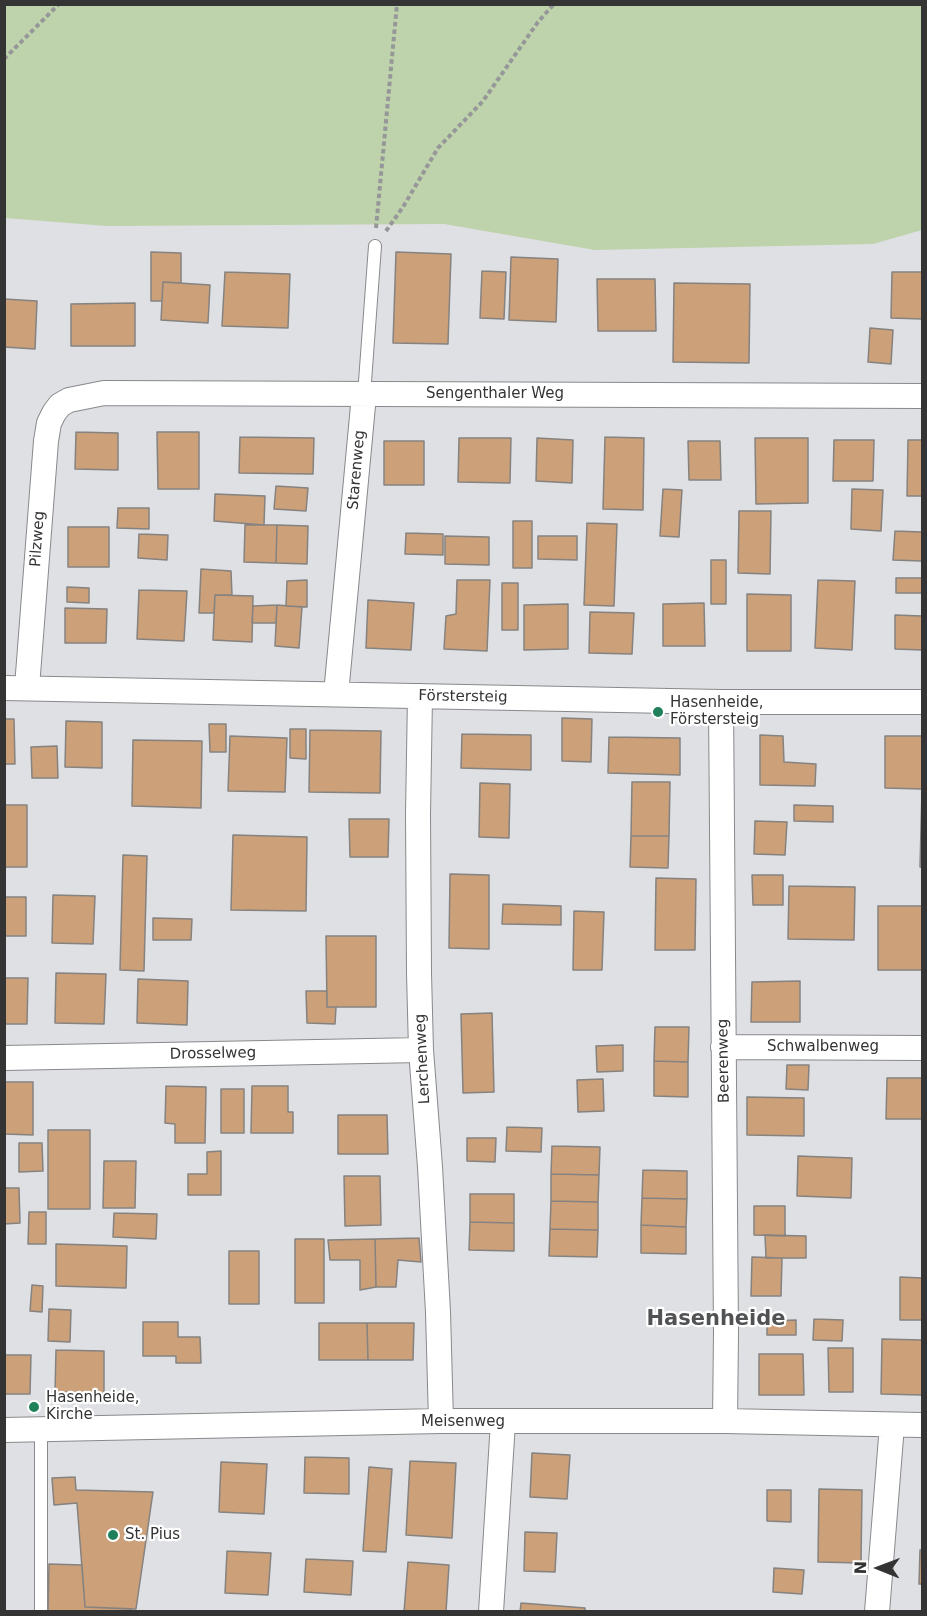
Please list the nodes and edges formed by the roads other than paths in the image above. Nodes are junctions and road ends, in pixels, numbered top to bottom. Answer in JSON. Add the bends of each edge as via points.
{"nodes":[{"id":1,"x":375,"y":246,"type":"road end"},
{"id":2,"x":364,"y":395,"type":"junction"},
{"id":3,"x":922,"y":396,"type":"edge"},
{"id":4,"x":69,"y":400,"type":"joint"},
{"id":5,"x":16,"y":687,"type":"edge"},
{"id":6,"x":336,"y":694,"type":"junction"},
{"id":7,"x":420,"y":696,"type":"junction"},
{"id":8,"x":722,"y":702,"type":"junction"},
{"id":9,"x":922,"y":702,"type":"edge"},
{"id":10,"x":723,"y":1047,"type":"junction"},
{"id":11,"x":922,"y":1048,"type":"edge"},
{"id":12,"x":421,"y":1050,"type":"junction"},
{"id":13,"x":4,"y":1058,"type":"edge"},
{"id":14,"x":441,"y":1421,"type":"junction"},
{"id":15,"x":725,"y":1421,"type":"junction"},
{"id":16,"x":503,"y":1422,"type":"junction"},
{"id":17,"x":892,"y":1425,"type":"junction"},
{"id":18,"x":922,"y":1425,"type":"edge"},
{"id":19,"x":4,"y":1430,"type":"edge"},
{"id":20,"x":41,"y":1430,"type":"junction"},
{"id":21,"x":41,"y":1611,"type":"edge"},
{"id":22,"x":490,"y":1611,"type":"edge"},
{"id":23,"x":878,"y":1611,"type":"edge"}],
"edges":[{"from":1,"to":2,"type":"lane","name":"Starenweg"},
{"from":2,"to":3,"type":"street","name":"Sengenthaler Weg"},
{"from":2,"to":4,"type":"street","name":"Sengenthaler Weg","via":[[104,393]]},
{"from":2,"to":6,"type":"street","name":"Starenweg"},
{"from":4,"to":5,"type":"street","name":"Pilzweg","via":[[54,413],[46,441]]},
{"from":5,"to":6,"type":"street","name":"Förstersteig"},
{"from":6,"to":7,"type":"street","name":"Förstersteig"},
{"from":7,"to":8,"type":"street","name":"Förstersteig"},
{"from":7,"to":12,"type":"street","name":"Lerchenweg"},
{"from":8,"to":9,"type":"street","name":"Förstersteig"},
{"from":8,"to":10,"type":"street","name":"Beerenweg"},
{"from":10,"to":11,"type":"street","name":"Schwalbenweg"},
{"from":10,"to":15,"type":"street","name":"Beerenweg"},
{"from":12,"to":13,"type":"street","name":"Drosselweg"},
{"from":12,"to":14,"type":"street","name":"Lerchenweg","via":[[431,1178]]},
{"from":14,"to":16,"type":"street","name":"Meisenweg"},
{"from":14,"to":20,"type":"street","name":"Meisenweg"},
{"from":15,"to":16,"type":"street","name":"Meisenweg"},
{"from":15,"to":17,"type":"street","name":"Meisenweg"},
{"from":16,"to":22,"type":"street"},
{"from":17,"to":18,"type":"street","name":"Meisenweg"},
{"from":17,"to":23,"type":"street"},
{"from":19,"to":20,"type":"street","name":"Meisenweg"},
{"from":20,"to":21,"type":"lane"}]}
